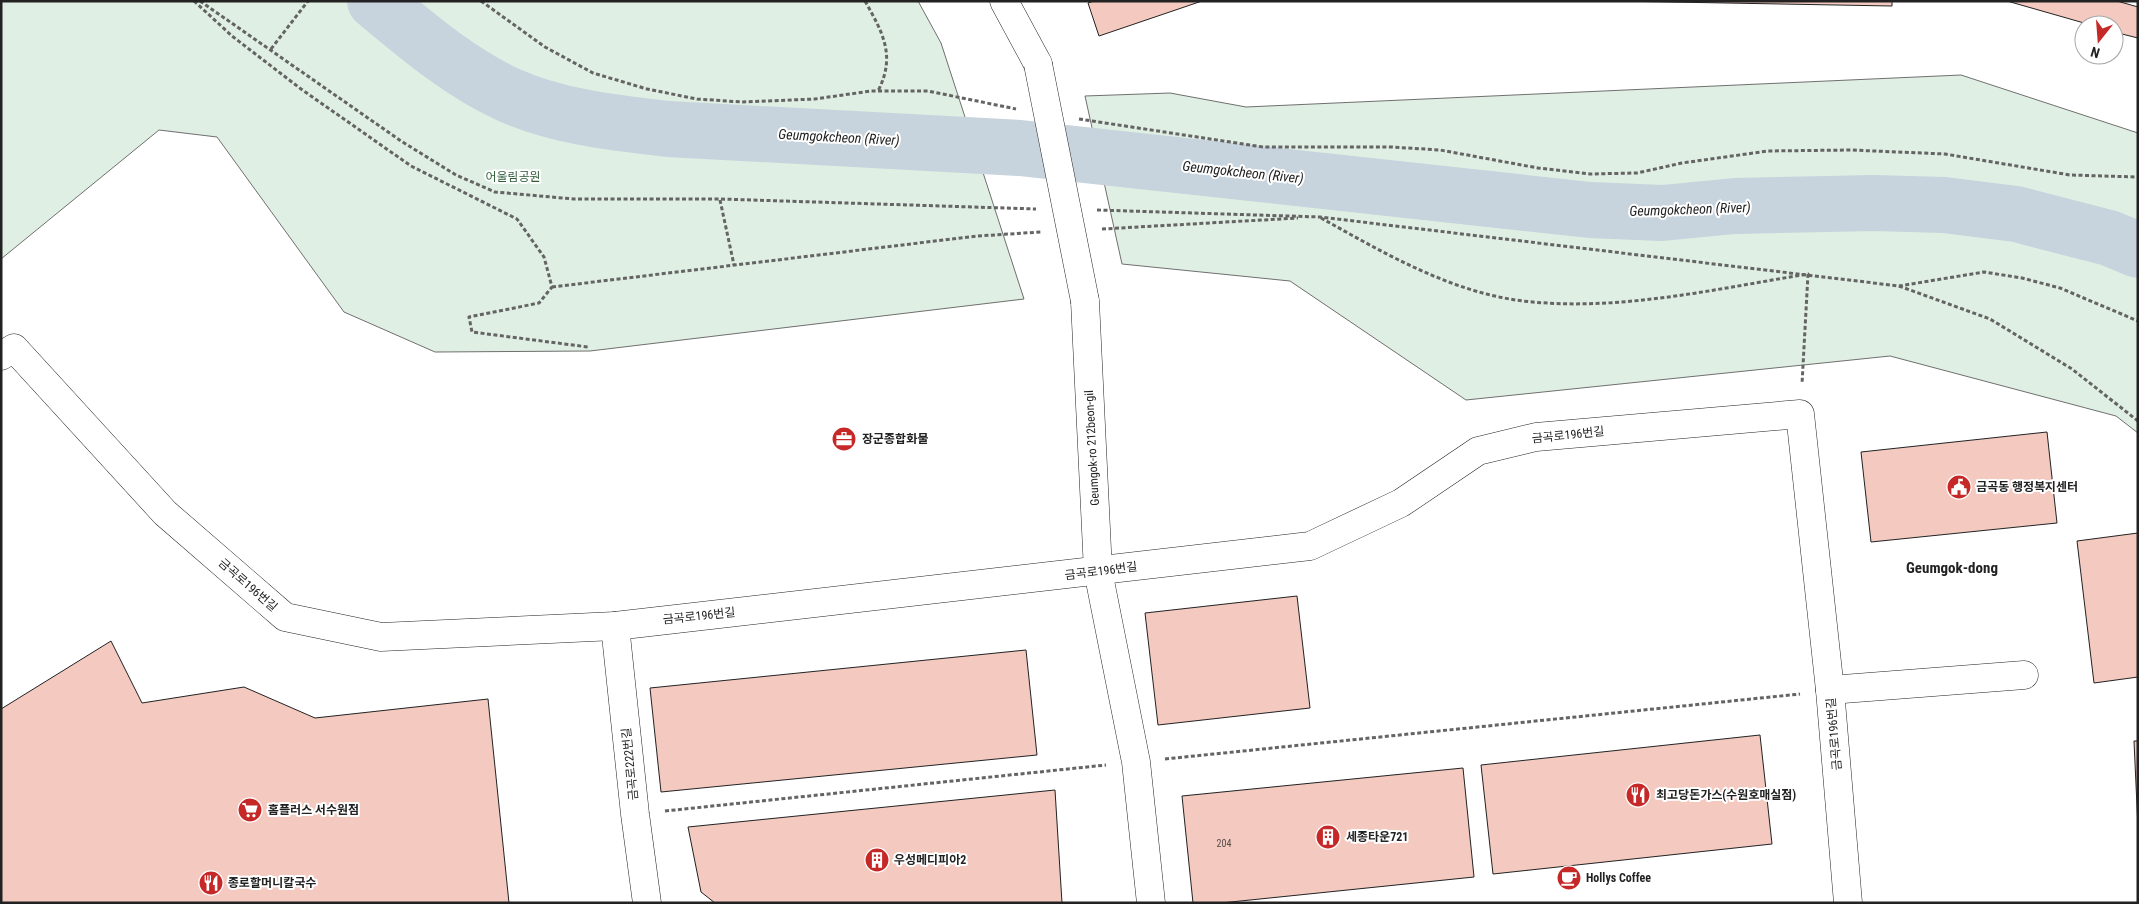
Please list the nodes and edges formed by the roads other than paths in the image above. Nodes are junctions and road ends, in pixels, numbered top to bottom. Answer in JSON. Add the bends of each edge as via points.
{"nodes":[{"id":1,"x":1004,"y":1,"type":"edge"},
{"id":2,"x":1,"y":356,"type":"edge"},
{"id":3,"x":1098,"y":571,"type":"junction"},
{"id":4,"x":616,"y":626,"type":"junction"},
{"id":5,"x":2024,"y":675,"type":"dead end"},
{"id":6,"x":1830,"y":690,"type":"junction"},
{"id":7,"x":647,"y":903,"type":"edge"},
{"id":8,"x":1151,"y":903,"type":"edge"},
{"id":9,"x":1848,"y":903,"type":"edge"}],
"edges":[{"from":1,"to":3,"type":"street","name":"Geumgok-ro 212beon-gil","bridge":true,"via":[[1038,64],[1085,301]]},
{"from":2,"to":4,"type":"street","name":"금곡로196번길","via":[[14,348],[165,513],[285,617],[381,637]]},
{"from":3,"to":4,"type":"street","name":"금곡로196번길"},
{"from":3,"to":6,"type":"street","name":"금곡로196번길","via":[[1310,546],[1401,503],[1478,451],[1536,437],[1800,414]]},
{"from":3,"to":8,"type":"street","name":"Geumgok-ro 212beon-gil","via":[[1136,762]]},
{"from":4,"to":7,"type":"street","name":"금곡로222번길"},
{"from":5,"to":6,"type":"street"},
{"from":6,"to":9,"type":"street","name":"금곡로196번길"}]}
